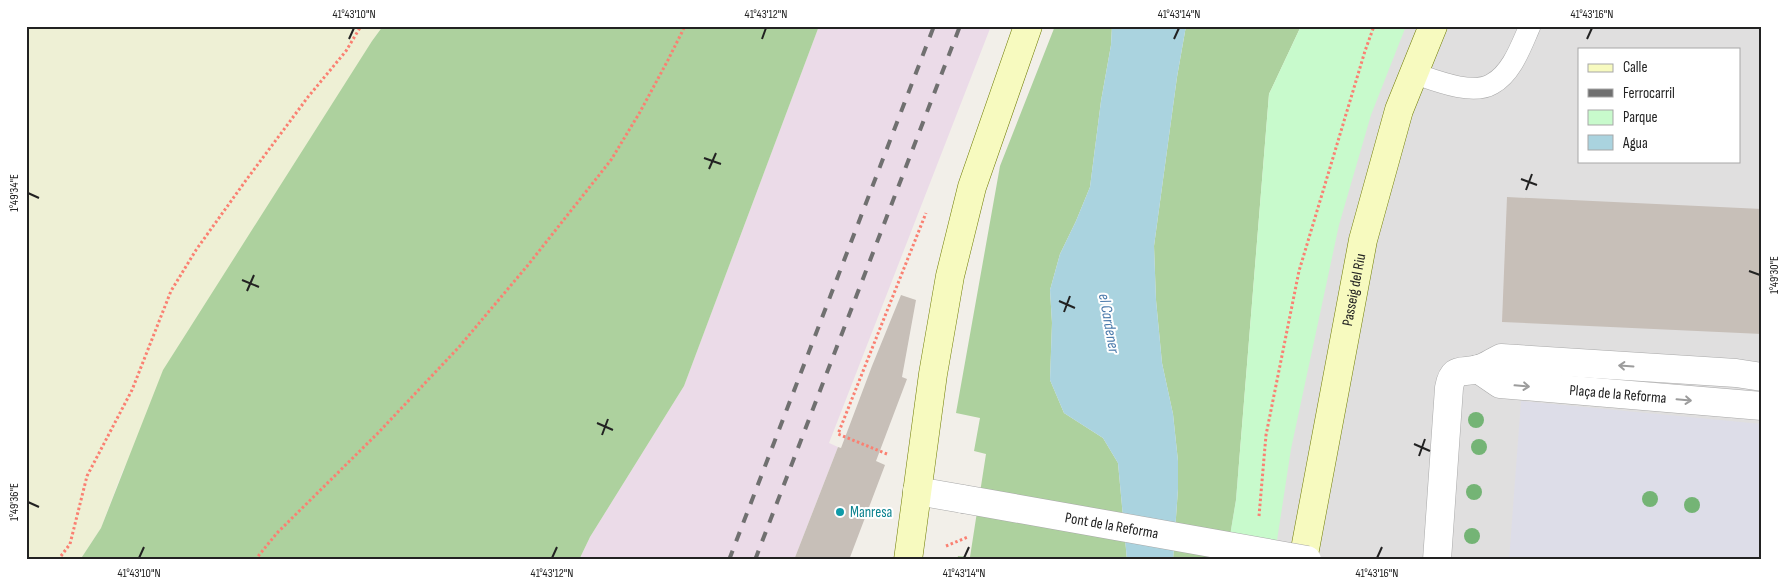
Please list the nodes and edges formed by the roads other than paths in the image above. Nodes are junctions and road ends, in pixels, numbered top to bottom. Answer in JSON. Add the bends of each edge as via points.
{"nodes":[{"id":1,"x":1028,"y":26,"type":"edge"},
{"id":2,"x":1433,"y":26,"type":"edge"},
{"id":3,"x":1530,"y":26,"type":"edge"},
{"id":4,"x":1413,"y":73,"type":"junction"},
{"id":5,"x":1478,"y":369,"type":"junction"},
{"id":6,"x":1762,"y":377,"type":"edge"},
{"id":7,"x":1762,"y":406,"type":"edge"},
{"id":8,"x":917,"y":491,"type":"junction"},
{"id":9,"x":908,"y":560,"type":"edge"},
{"id":10,"x":1303,"y":560,"type":"edge"},
{"id":11,"x":1307,"y":560,"type":"edge"},
{"id":12,"x":1437,"y":560,"type":"edge"}],
"edges":[{"from":1,"to":8,"type":"street","via":[[972,187],[950,276]]},
{"from":2,"to":4,"type":"street","name":"Passeig del Riu"},
{"from":3,"to":4,"type":"lane","via":[[1504,74],[1492,84],[1468,88]]},
{"from":4,"to":10,"type":"street","name":"Passeig del Riu","via":[[1399,110],[1363,240]]},
{"from":6,"to":5,"type":"street","name":"Plaça de la Reforma","one_way":true,"via":[[1501,358]]},
{"from":5,"to":7,"type":"street","name":"Plaça de la Reforma","one_way":true,"via":[[1500,384]]},
{"from":5,"to":12,"type":"street","name":"Plaça de la Reforma","via":[[1458,372],[1450,379]]},
{"from":8,"to":9,"type":"street"},
{"from":8,"to":11,"type":"street","name":"Pont de la Reforma","bridge":true}]}
